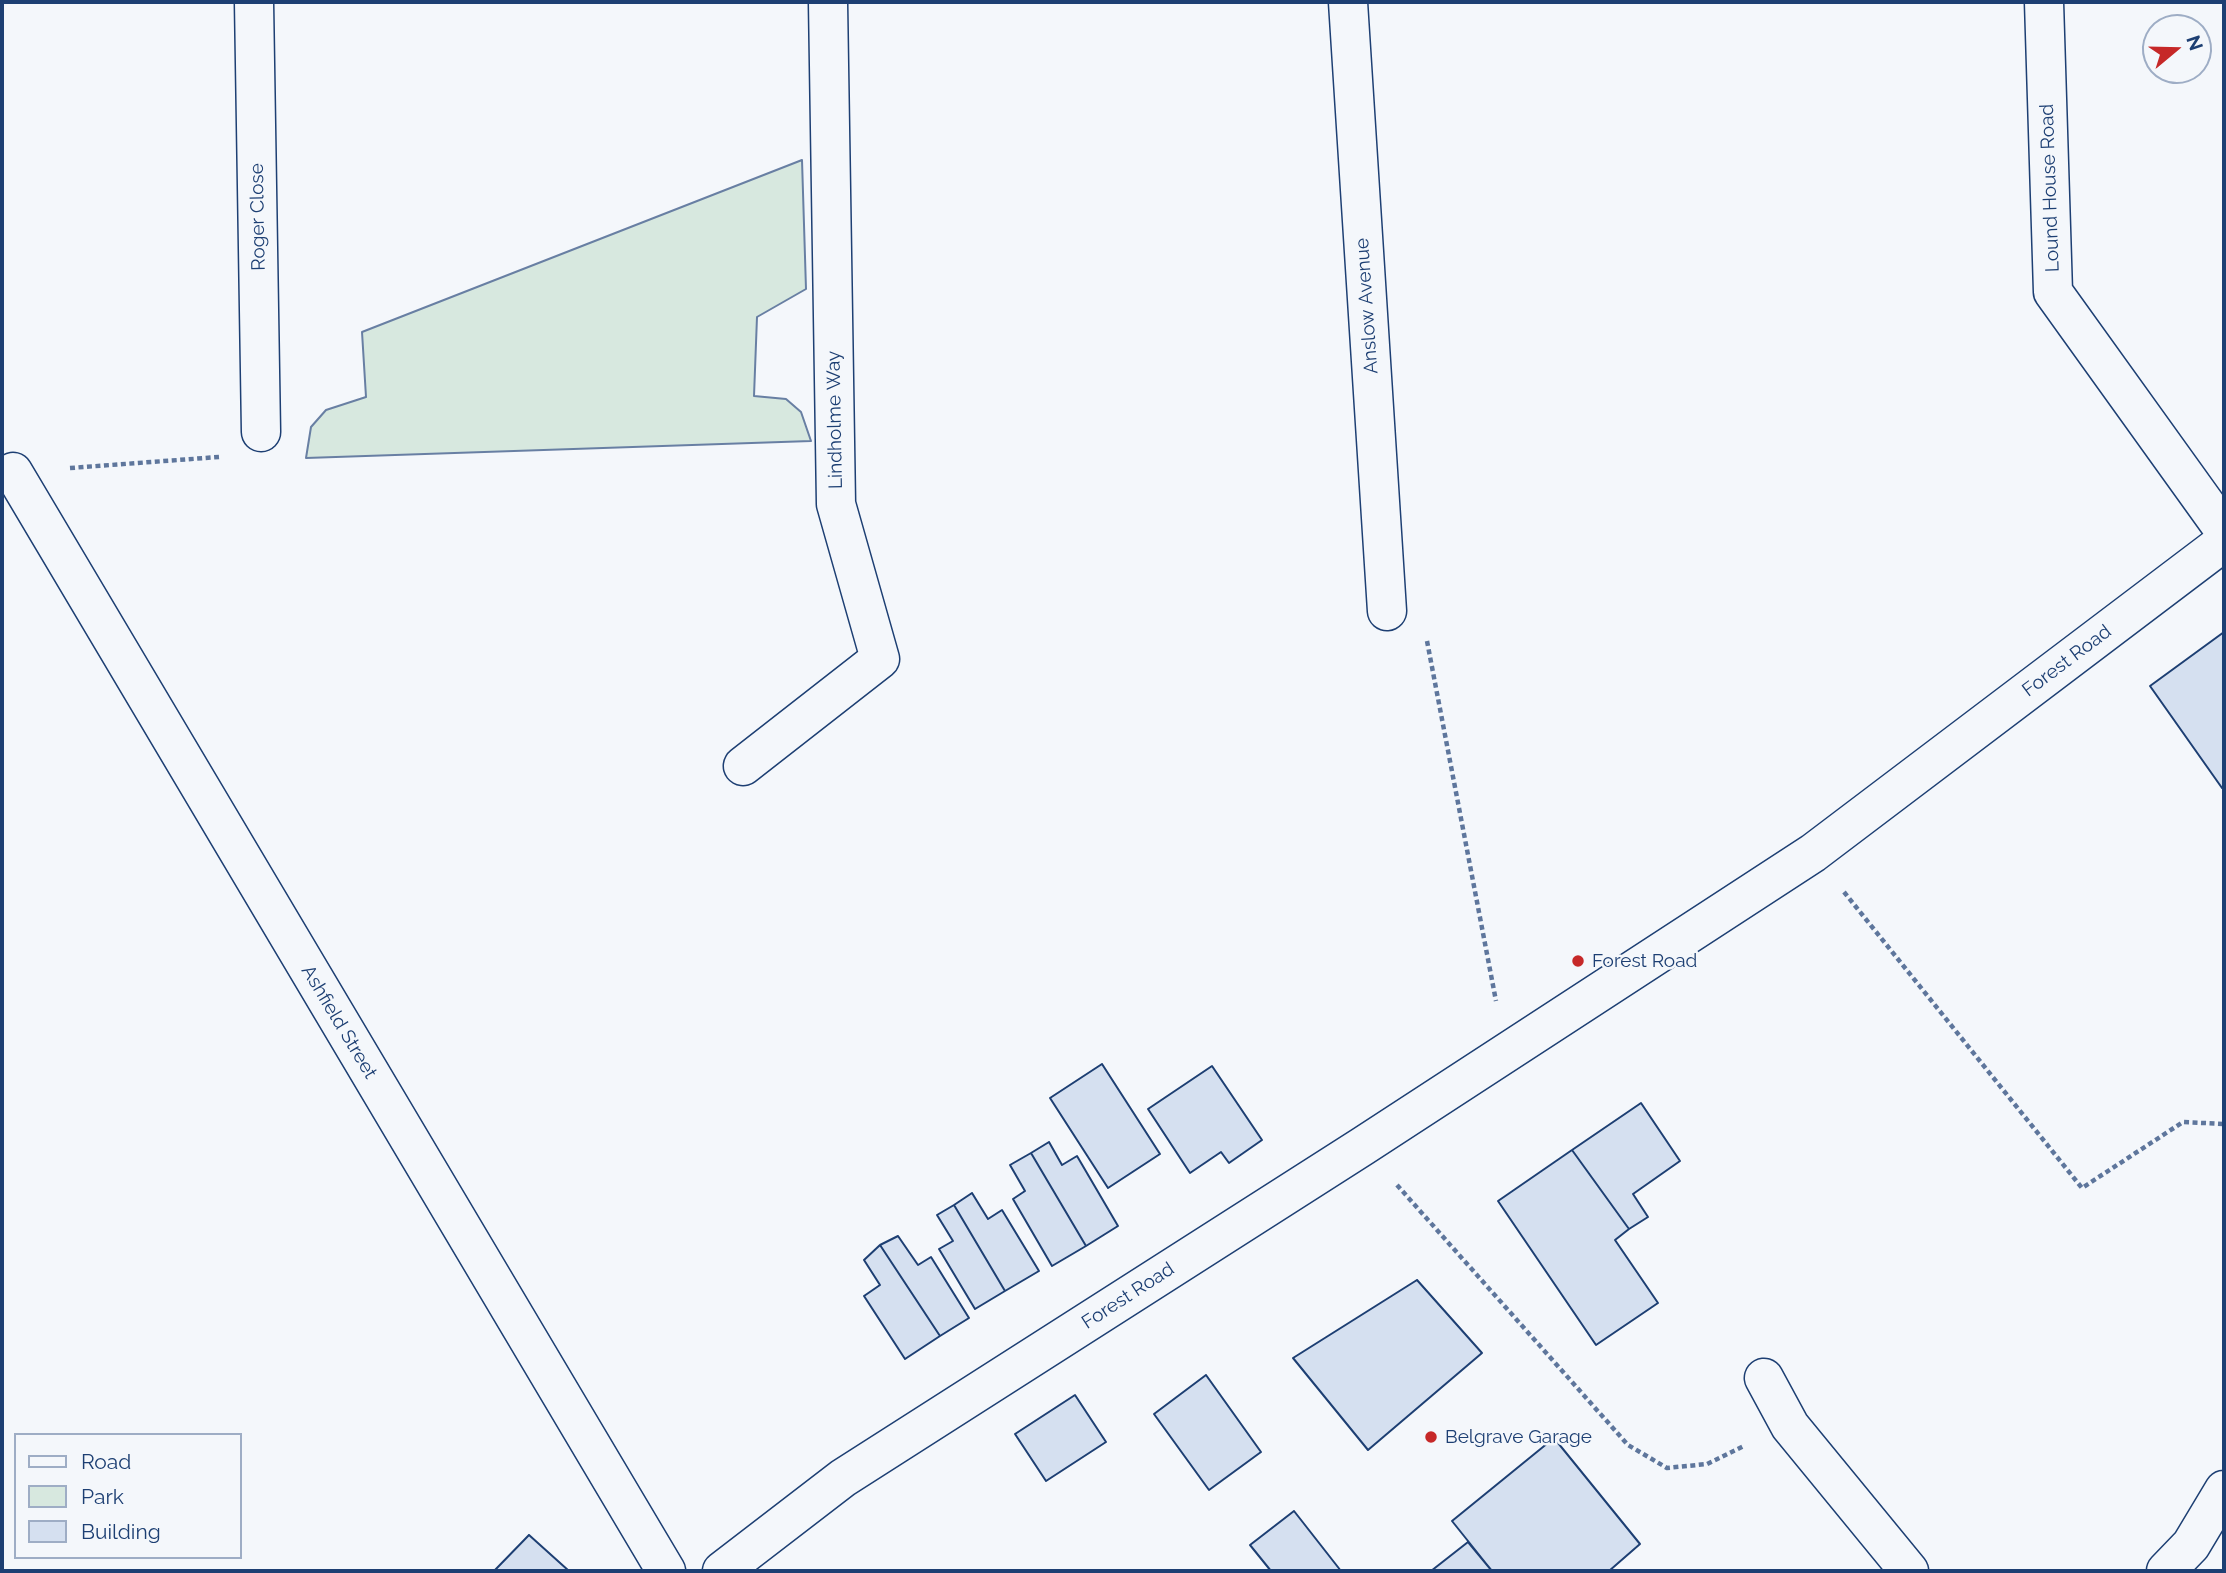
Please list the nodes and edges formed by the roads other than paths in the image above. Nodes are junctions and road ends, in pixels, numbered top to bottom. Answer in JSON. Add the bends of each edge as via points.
{"nodes":[{"id":1,"x":254,"y":2,"type":"edge"},
{"id":2,"x":828,"y":2,"type":"edge"},
{"id":3,"x":1348,"y":2,"type":"edge"},
{"id":4,"x":2044,"y":2,"type":"edge"},
{"id":5,"x":261,"y":432,"type":"road end"},
{"id":6,"x":13,"y":472,"type":"road end"},
{"id":7,"x":2224,"y":530,"type":"edge"},
{"id":8,"x":2224,"y":542,"type":"edge"},
{"id":9,"x":1387,"y":611,"type":"road end"},
{"id":10,"x":743,"y":766,"type":"dead end"},
{"id":11,"x":1764,"y":1378,"type":"dead end"},
{"id":12,"x":2224,"y":1490,"type":"edge"},
{"id":13,"x":666,"y":1571,"type":"edge"},
{"id":14,"x":722,"y":1571,"type":"edge"},
{"id":15,"x":1909,"y":1571,"type":"edge"},
{"id":16,"x":2166,"y":1571,"type":"edge"}],
"edges":[{"from":1,"to":5,"type":"street","name":"Roger Close"},
{"from":2,"to":10,"type":"street","name":"Lindholme Way","via":[[836,504],[880,659]]},
{"from":3,"to":9,"type":"street","name":"Anslow Avenue"},
{"from":4,"to":7,"type":"street","name":"Lound House Road","via":[[2053,292]]},
{"from":6,"to":13,"type":"street","name":"Ashfield Street"},
{"from":8,"to":14,"type":"street","name":"Forest Road","via":[[1813,853],[843,1478]]},
{"from":11,"to":15,"type":"street","via":[[1790,1426]]},
{"from":12,"to":16,"type":"street","via":[[2191,1545]]}]}
